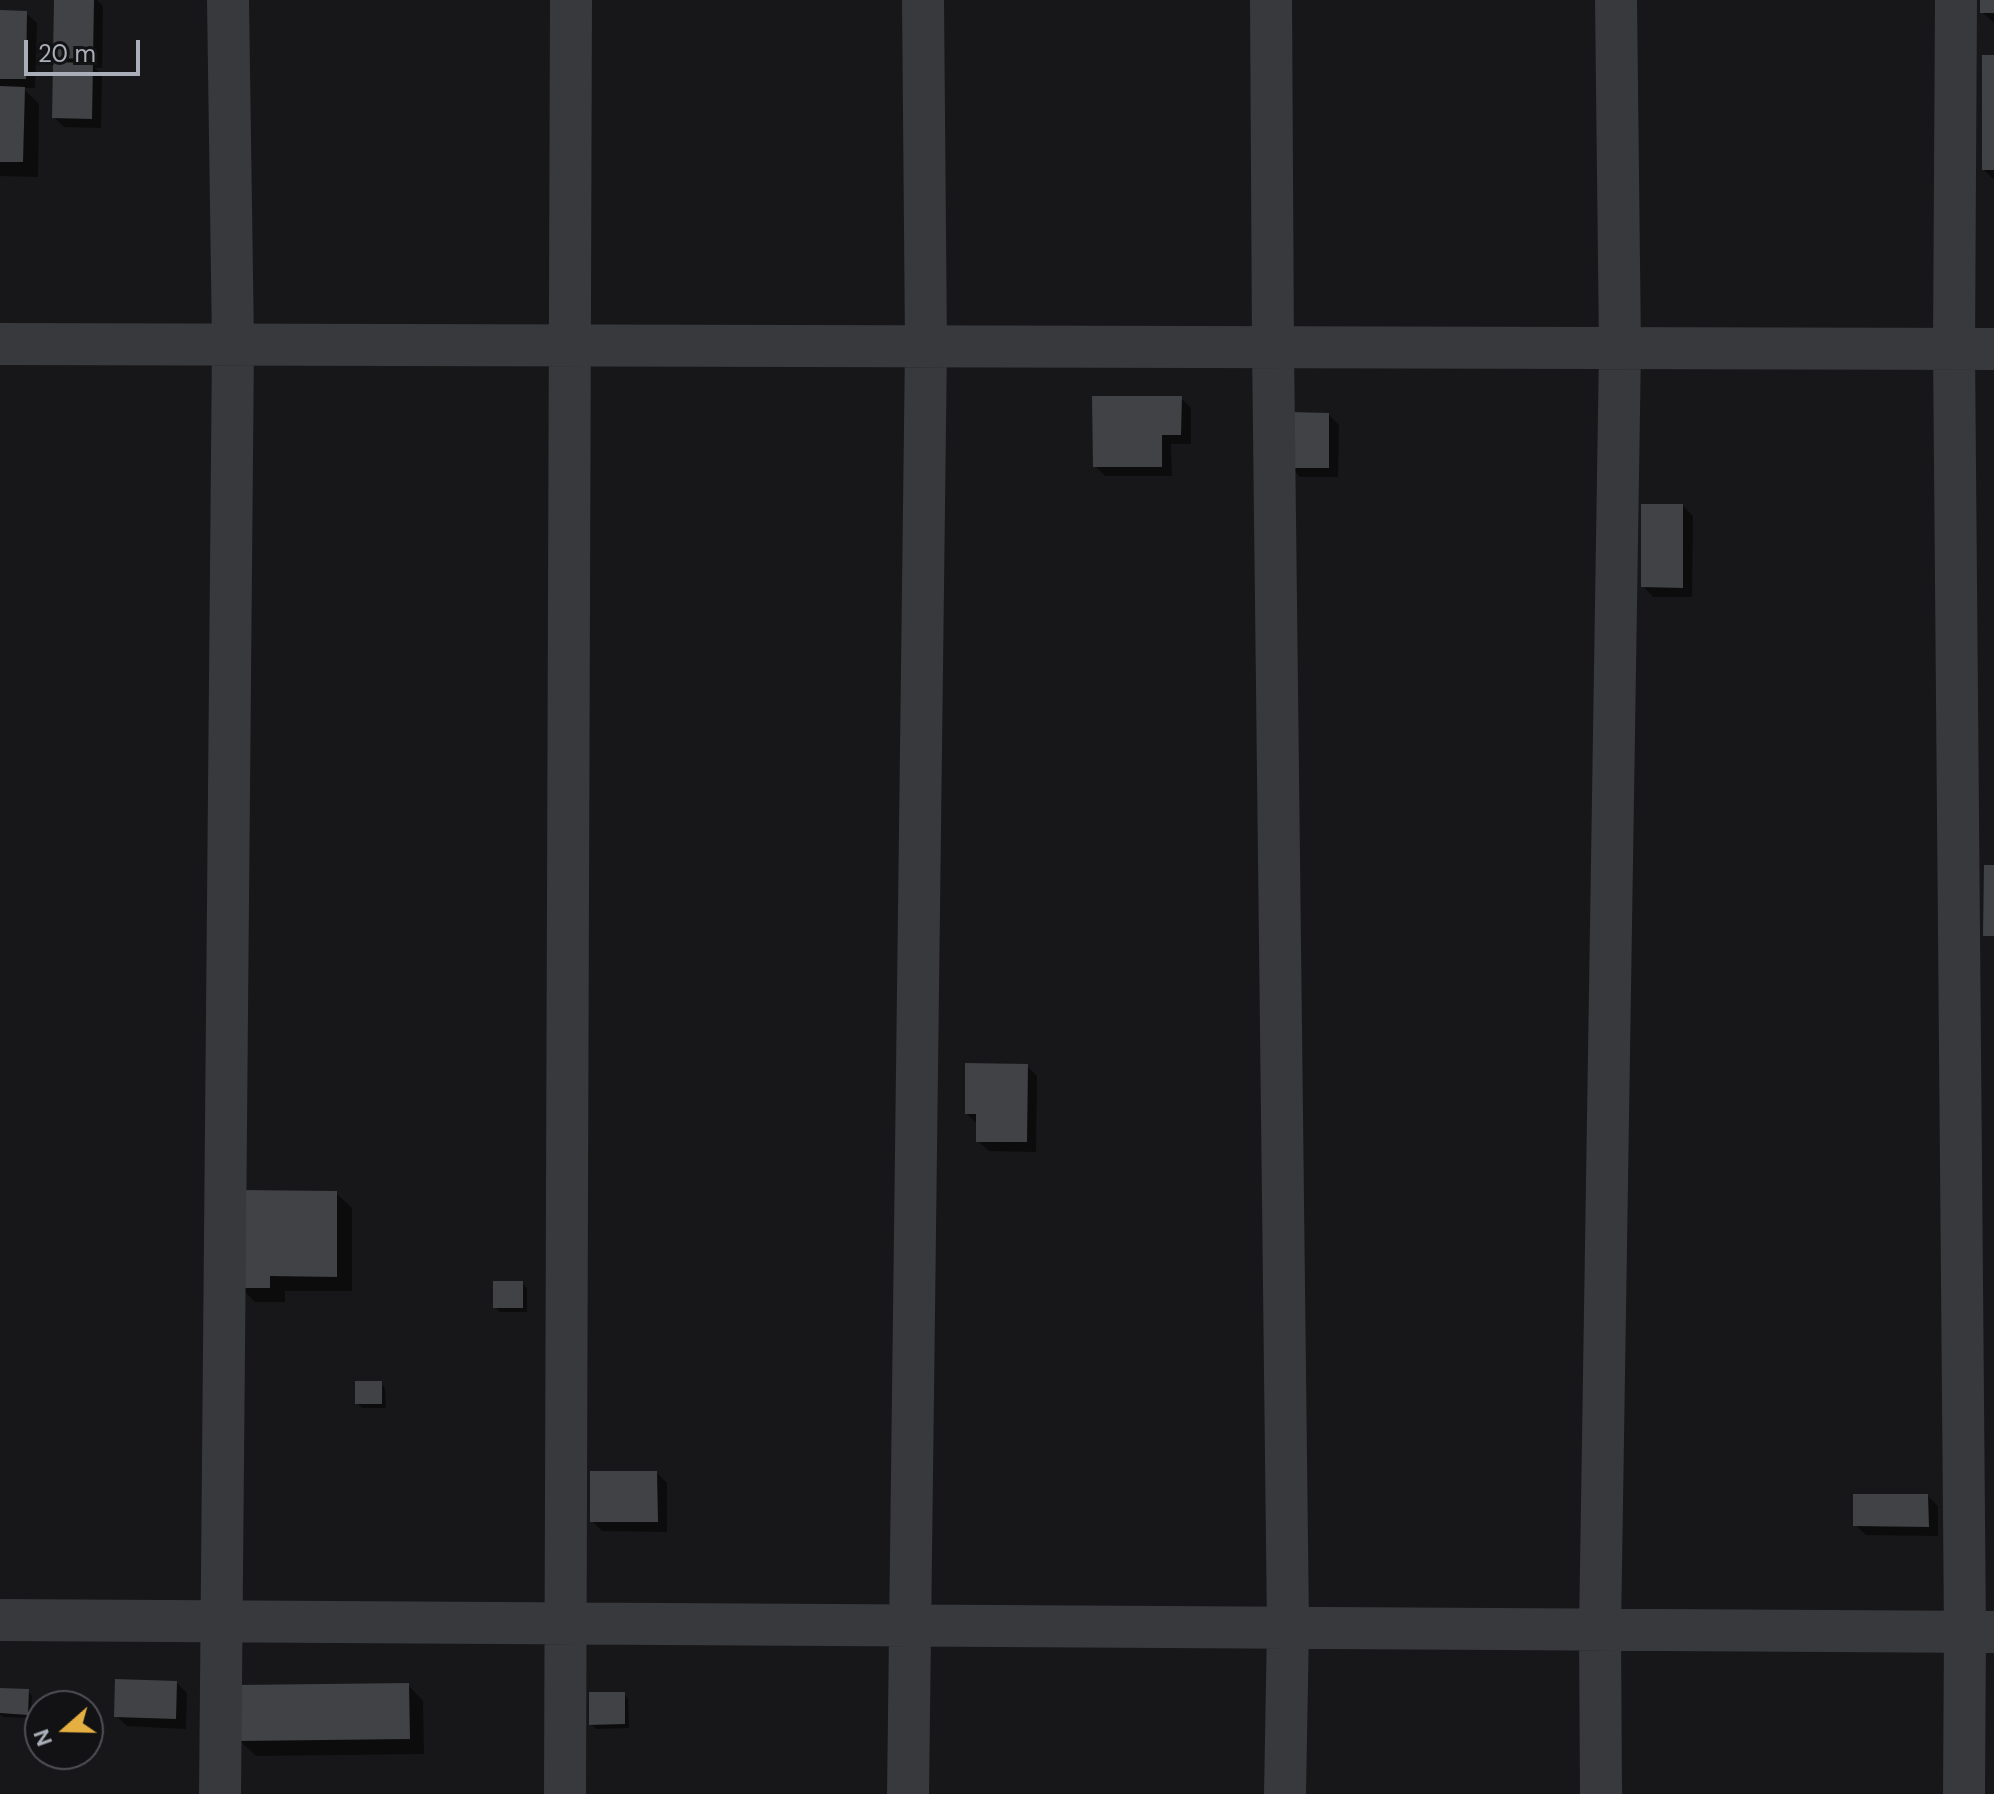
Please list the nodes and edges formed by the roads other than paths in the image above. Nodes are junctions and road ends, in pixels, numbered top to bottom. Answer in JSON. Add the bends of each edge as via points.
{"nodes":[{"id":1,"x":228,"y":0,"type":"edge"},
{"id":2,"x":571,"y":0,"type":"edge"},
{"id":3,"x":923,"y":0,"type":"edge"},
{"id":4,"x":1271,"y":0,"type":"edge"},
{"id":5,"x":1616,"y":0,"type":"edge"},
{"id":6,"x":1956,"y":0,"type":"edge"},
{"id":7,"x":0,"y":344,"type":"edge"},
{"id":8,"x":233,"y":344,"type":"junction"},
{"id":9,"x":571,"y":345,"type":"junction"},
{"id":10,"x":926,"y":346,"type":"junction"},
{"id":11,"x":1273,"y":347,"type":"junction"},
{"id":12,"x":1620,"y":348,"type":"junction"},
{"id":13,"x":1974,"y":349,"type":"edge"},
{"id":14,"x":0,"y":1620,"type":"edge"},
{"id":15,"x":221,"y":1621,"type":"junction"},
{"id":16,"x":565,"y":1623,"type":"junction"},
{"id":17,"x":910,"y":1625,"type":"junction"},
{"id":18,"x":1288,"y":1627,"type":"junction"},
{"id":19,"x":1600,"y":1630,"type":"junction"},
{"id":20,"x":1980,"y":1632,"type":"edge"},
{"id":21,"x":220,"y":1794,"type":"edge"},
{"id":22,"x":565,"y":1794,"type":"edge"},
{"id":23,"x":908,"y":1794,"type":"edge"},
{"id":24,"x":1285,"y":1794,"type":"edge"},
{"id":25,"x":1601,"y":1794,"type":"edge"},
{"id":26,"x":1964,"y":1794,"type":"edge"}],
"edges":[{"from":1,"to":8,"type":"street"},
{"from":2,"to":9,"type":"street"},
{"from":3,"to":10,"type":"street"},
{"from":4,"to":11,"type":"street"},
{"from":5,"to":12,"type":"street"},
{"from":6,"to":13,"type":"street"},
{"from":7,"to":8,"type":"street"},
{"from":8,"to":9,"type":"street"},
{"from":8,"to":15,"type":"street"},
{"from":9,"to":10,"type":"street"},
{"from":9,"to":16,"type":"street"},
{"from":10,"to":11,"type":"street"},
{"from":10,"to":17,"type":"street"},
{"from":11,"to":12,"type":"street"},
{"from":11,"to":18,"type":"street"},
{"from":12,"to":13,"type":"street"},
{"from":12,"to":19,"type":"street"},
{"from":13,"to":20,"type":"street"},
{"from":14,"to":15,"type":"street"},
{"from":15,"to":16,"type":"street"},
{"from":15,"to":21,"type":"street"},
{"from":16,"to":17,"type":"street"},
{"from":16,"to":22,"type":"street"},
{"from":17,"to":18,"type":"street"},
{"from":17,"to":23,"type":"street"},
{"from":18,"to":19,"type":"street"},
{"from":18,"to":24,"type":"street"},
{"from":19,"to":20,"type":"street"},
{"from":19,"to":25,"type":"street"},
{"from":20,"to":26,"type":"street"}]}
